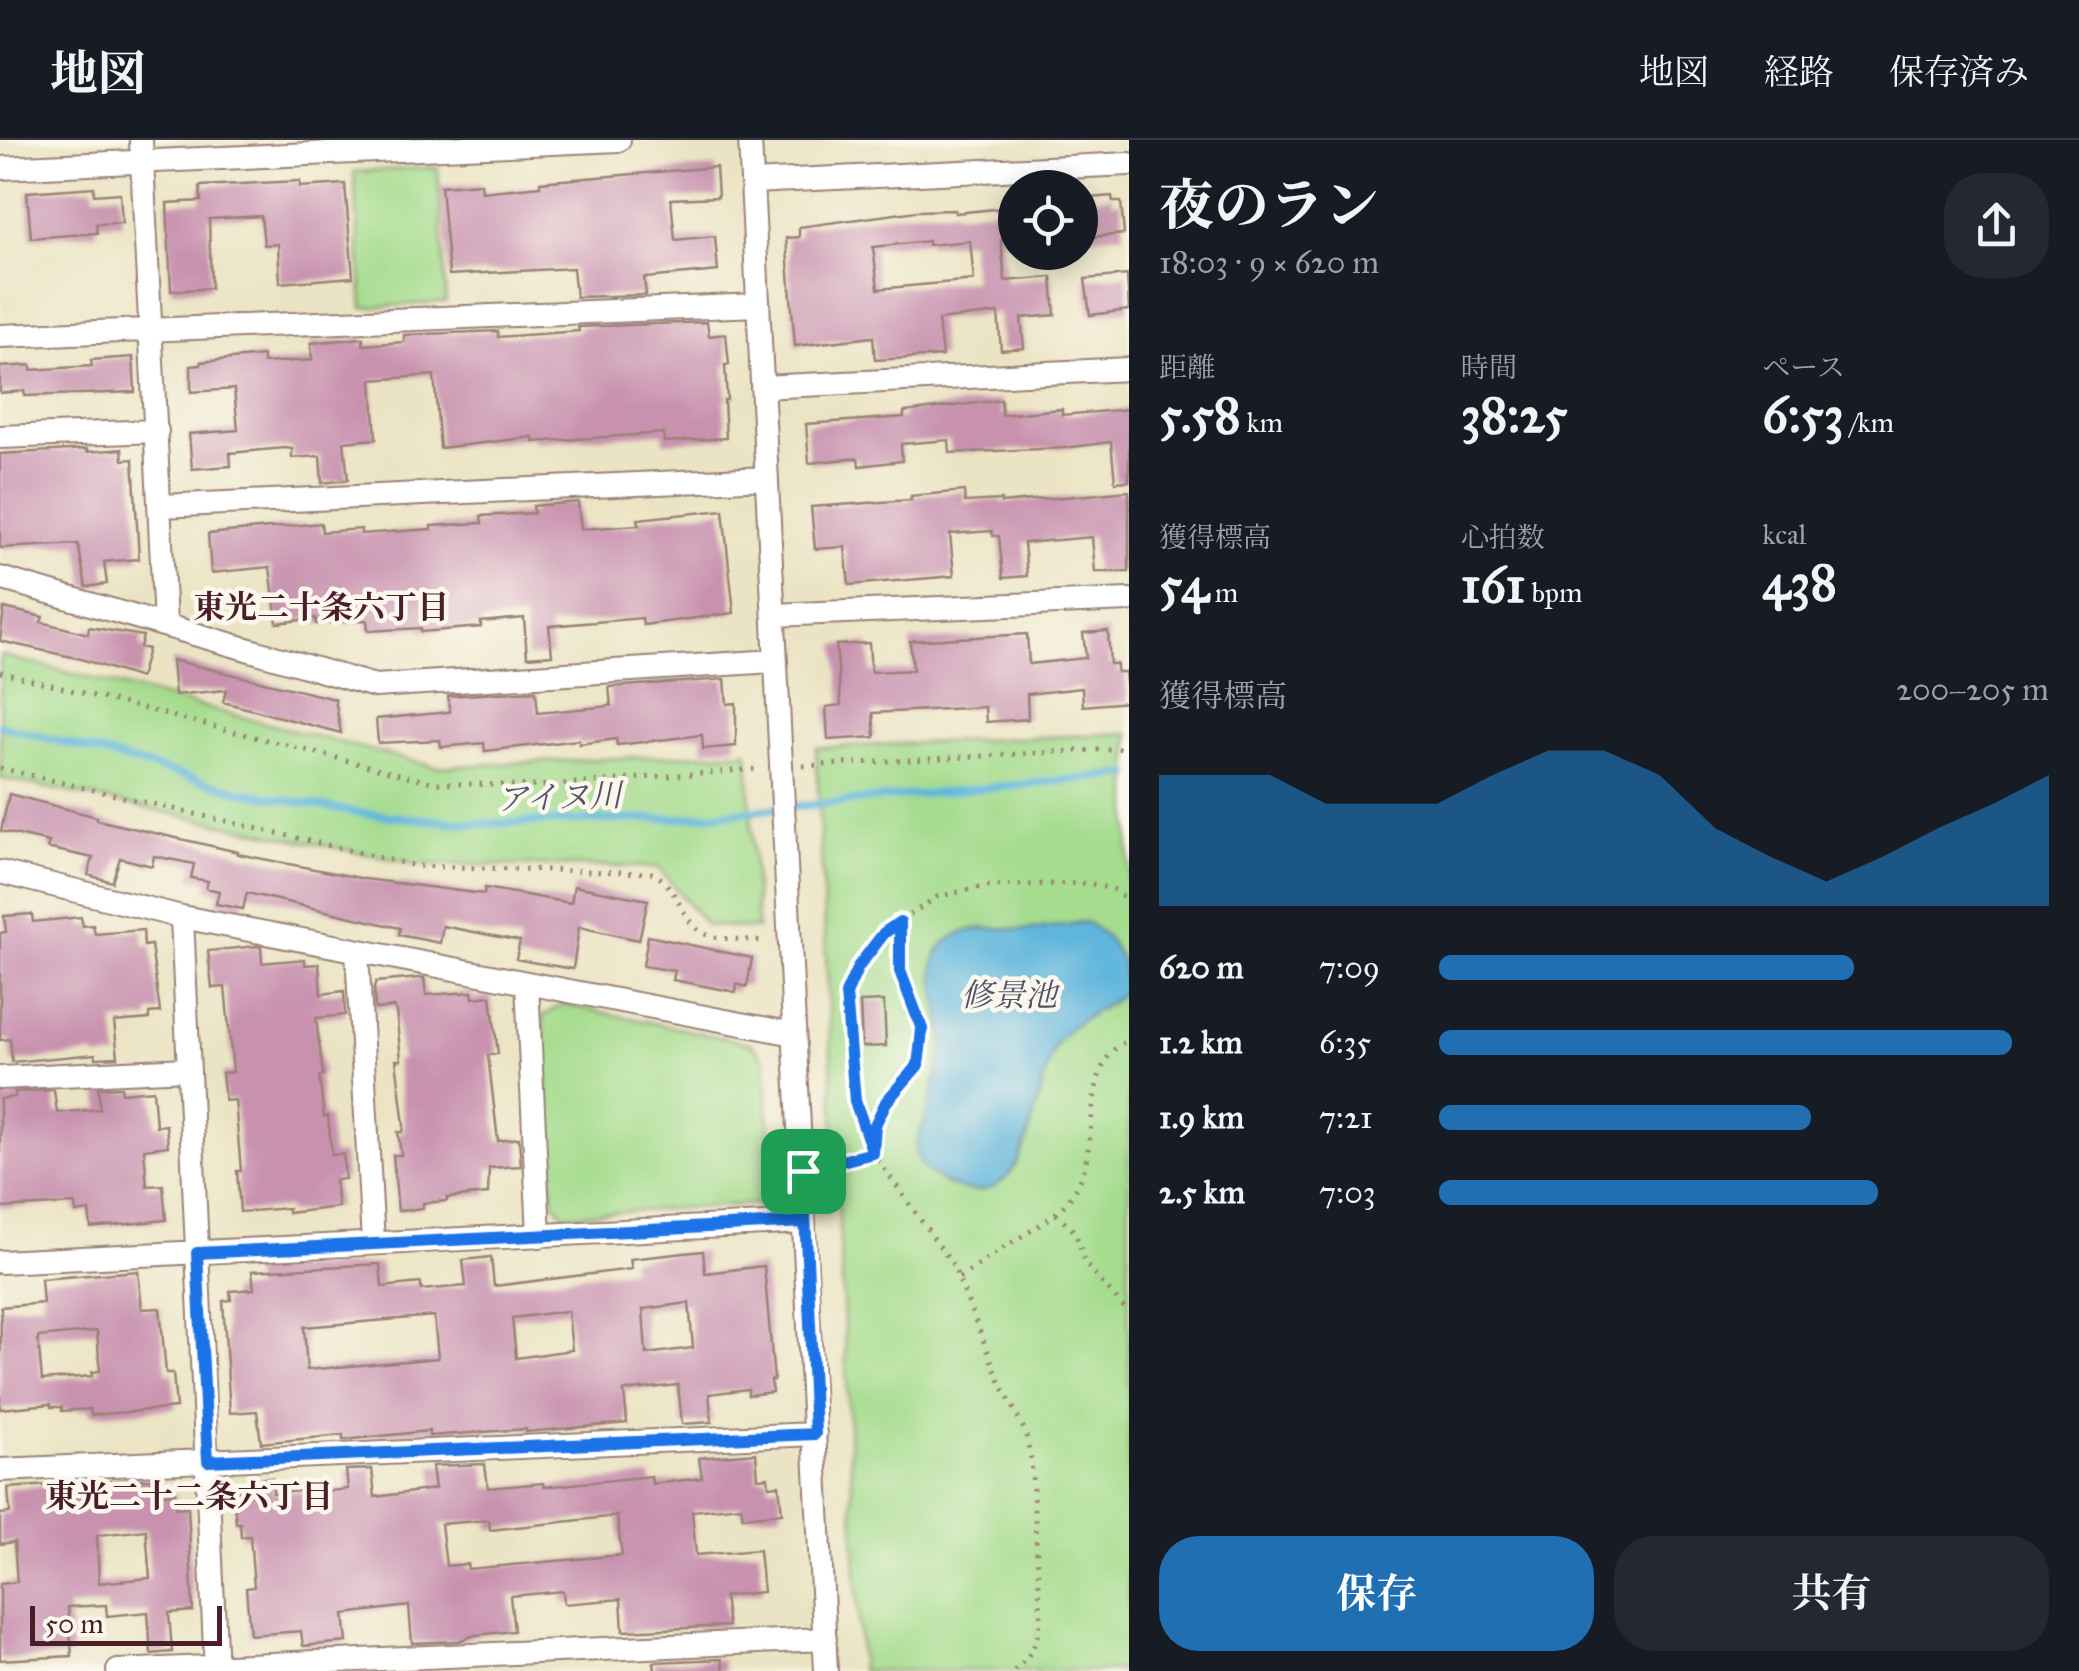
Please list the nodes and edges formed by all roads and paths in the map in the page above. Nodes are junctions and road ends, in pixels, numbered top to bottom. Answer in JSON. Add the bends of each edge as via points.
{"nodes":[{"id":1,"x":619,"y":140,"type":"edge"},
{"id":2,"x":750,"y":140,"type":"edge"},
{"id":3,"x":142,"y":151,"type":"edge"},
{"id":4,"x":1129,"y":164,"type":"edge"},
{"id":5,"x":0,"y":168,"type":"edge"},
{"id":6,"x":752,"y":182,"type":"junction"},
{"id":7,"x":758,"y":305,"type":"junction"},
{"id":8,"x":152,"y":331,"type":"junction"},
{"id":9,"x":0,"y":336,"type":"edge"},
{"id":10,"x":1129,"y":369,"type":"edge"},
{"id":11,"x":762,"y":388,"type":"junction"},
{"id":12,"x":157,"y":431,"type":"junction"},
{"id":13,"x":0,"y":437,"type":"edge"},
{"id":14,"x":767,"y":478,"type":"junction"},
{"id":15,"x":161,"y":506,"type":"junction"},
{"id":16,"x":0,"y":578,"type":"edge"},
{"id":17,"x":1129,"y":600,"type":"edge"},
{"id":18,"x":774,"y":615,"type":"junction"},
{"id":19,"x":165,"y":624,"type":"junction"},
{"id":20,"x":776,"y":661,"type":"junction"},
{"id":21,"x":0,"y":672,"type":"edge"},
{"id":22,"x":1129,"y":748,"type":"edge"},
{"id":23,"x":0,"y":768,"type":"edge"},
{"id":24,"x":782,"y":774,"type":"junction"},
{"id":25,"x":0,"y":872,"type":"edge"},
{"id":26,"x":1129,"y":902,"type":"edge"},
{"id":27,"x":182,"y":917,"type":"junction"},
{"id":28,"x":900,"y":922,"type":"junction"},
{"id":29,"x":790,"y":943,"type":"junction"},
{"id":30,"x":357,"y":952,"type":"junction"},
{"id":31,"x":527,"y":983,"type":"junction"},
{"id":32,"x":794,"y":1034,"type":"junction"},
{"id":33,"x":1129,"y":1040,"type":"edge"},
{"id":34,"x":187,"y":1068,"type":"junction"},
{"id":35,"x":0,"y":1078,"type":"edge"},
{"id":36,"x":873,"y":1153,"type":"junction"},
{"id":37,"x":803,"y":1171,"type":"junction"},
{"id":38,"x":1056,"y":1214,"type":"junction"},
{"id":39,"x":804,"y":1222,"type":"junction"},
{"id":40,"x":538,"y":1236,"type":"junction"},
{"id":41,"x":373,"y":1243,"type":"junction"},
{"id":42,"x":197,"y":1253,"type":"junction"},
{"id":43,"x":0,"y":1262,"type":"edge"},
{"id":44,"x":959,"y":1278,"type":"junction"},
{"id":45,"x":1129,"y":1312,"type":"edge"},
{"id":46,"x":815,"y":1434,"type":"junction"},
{"id":47,"x":208,"y":1461,"type":"junction"},
{"id":48,"x":0,"y":1470,"type":"edge"},
{"id":49,"x":825,"y":1638,"type":"junction"},
{"id":50,"x":216,"y":1669,"type":"edge"},
{"id":51,"x":118,"y":1671,"type":"edge"},
{"id":52,"x":826,"y":1671,"type":"edge"},
{"id":53,"x":1014,"y":1671,"type":"edge"}],
"edges":[{"from":1,"to":3,"type":"street"},
{"from":2,"to":6,"type":"street"},
{"from":3,"to":5,"type":"street"},
{"from":3,"to":8,"type":"street"},
{"from":4,"to":6,"type":"street"},
{"from":6,"to":7,"type":"street"},
{"from":7,"to":8,"type":"street"},
{"from":7,"to":11,"type":"street"},
{"from":8,"to":9,"type":"street"},
{"from":8,"to":12,"type":"street"},
{"from":10,"to":11,"type":"street"},
{"from":11,"to":14,"type":"street"},
{"from":12,"to":13,"type":"street"},
{"from":12,"to":15,"type":"street"},
{"from":14,"to":15,"type":"street"},
{"from":14,"to":18,"type":"street"},
{"from":15,"to":19,"type":"street"},
{"from":16,"to":19,"type":"street"},
{"from":17,"to":18,"type":"street"},
{"from":18,"to":20,"type":"street"},
{"from":19,"to":20,"type":"street","via":[[376,686]]},
{"from":20,"to":24,"type":"street"},
{"from":21,"to":24,"type":"path","via":[[435,783],[538,786]]},
{"from":22,"to":24,"type":"path"},
{"from":23,"to":29,"type":"path","via":[[416,866],[652,873],[666,882],[698,930]]},
{"from":24,"to":29,"type":"street"},
{"from":25,"to":27,"type":"street"},
{"from":26,"to":28,"type":"path","via":[[1089,883],[985,886],[936,897]]},
{"from":27,"to":30,"type":"street"},
{"from":27,"to":34,"type":"street"},
{"from":28,"to":36,"type":"path","via":[[900,971],[922,1029],[920,1049],[918,1065],[875,1125]]},
{"from":28,"to":36,"type":"path","via":[[858,967],[846,994],[855,1101]]},
{"from":29,"to":32,"type":"street"},
{"from":30,"to":31,"type":"street"},
{"from":30,"to":41,"type":"street"},
{"from":31,"to":32,"type":"street"},
{"from":31,"to":40,"type":"street"},
{"from":32,"to":37,"type":"street"},
{"from":33,"to":38,"type":"path","via":[[1100,1067],[1082,1180]]},
{"from":34,"to":35,"type":"street"},
{"from":34,"to":42,"type":"street"},
{"from":36,"to":37,"type":"path"},
{"from":36,"to":44,"type":"path"},
{"from":37,"to":39,"type":"street"},
{"from":38,"to":44,"type":"path"},
{"from":38,"to":45,"type":"path","via":[[1075,1232],[1086,1265]]},
{"from":39,"to":40,"type":"street"},
{"from":39,"to":46,"type":"street"},
{"from":40,"to":41,"type":"street"},
{"from":41,"to":42,"type":"street"},
{"from":42,"to":43,"type":"street"},
{"from":42,"to":47,"type":"street"},
{"from":44,"to":53,"type":"path","via":[[1025,1430],[1031,1459],[1041,1617],[1031,1656]]},
{"from":46,"to":47,"type":"street"},
{"from":46,"to":49,"type":"street"},
{"from":47,"to":48,"type":"street"},
{"from":47,"to":50,"type":"street"},
{"from":49,"to":50,"type":"street"},
{"from":49,"to":52,"type":"street"},
{"from":50,"to":51,"type":"street"}]}
